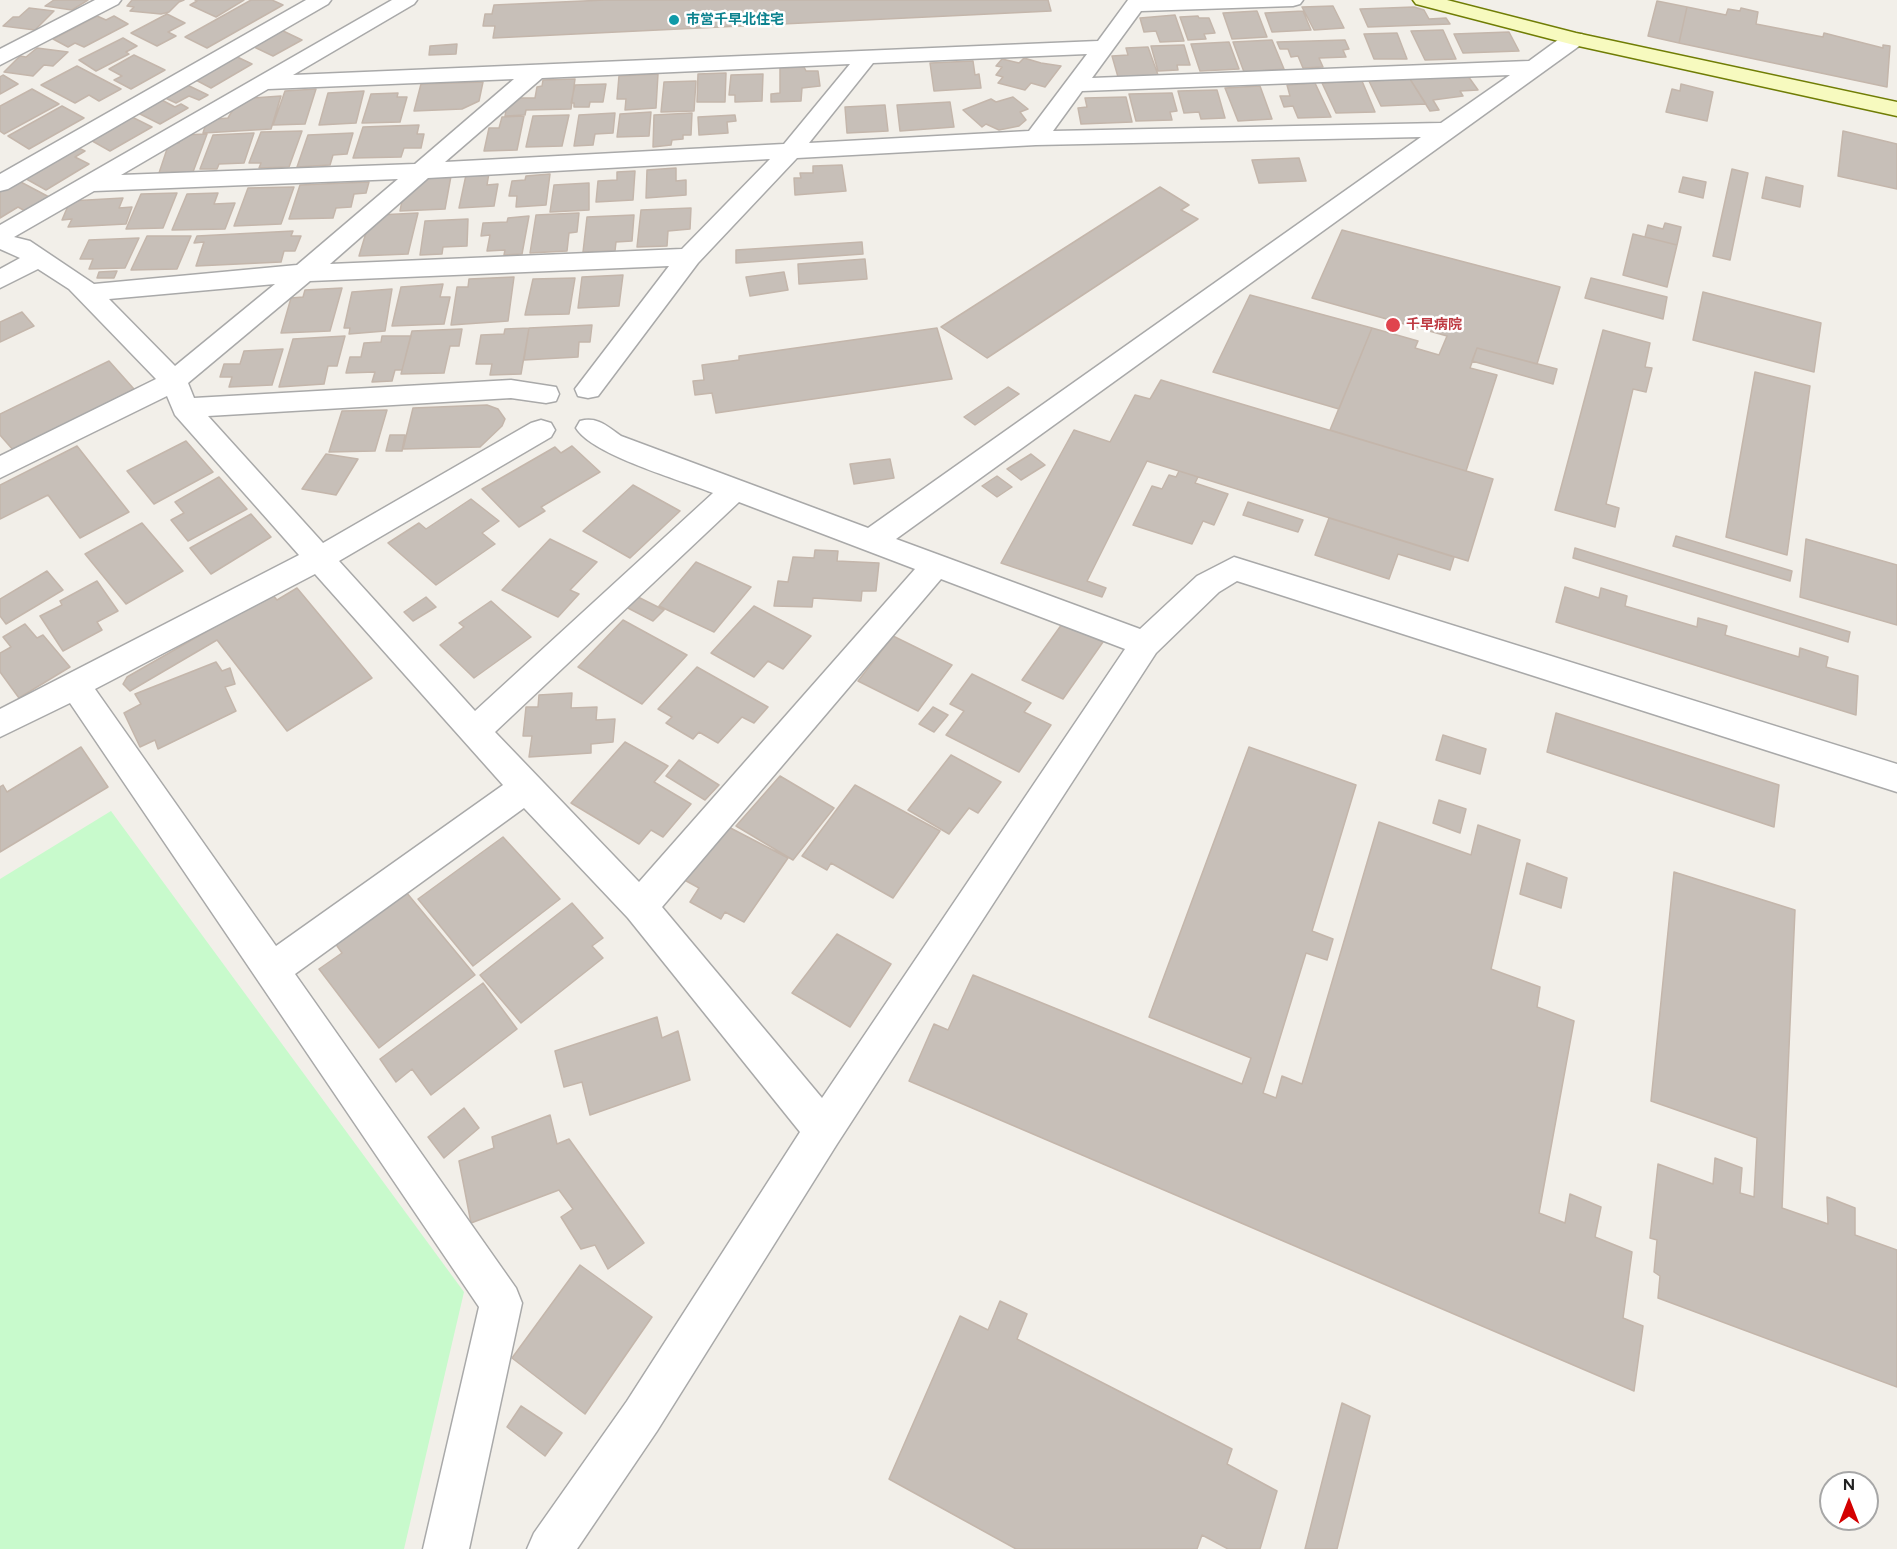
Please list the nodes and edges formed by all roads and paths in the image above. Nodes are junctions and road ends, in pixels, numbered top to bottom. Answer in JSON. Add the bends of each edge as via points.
{"nodes":[{"id":1,"x":111,"y":0,"type":"edge"},
{"id":2,"x":321,"y":0,"type":"edge"},
{"id":3,"x":406,"y":0,"type":"edge"},
{"id":4,"x":1293,"y":0,"type":"edge"},
{"id":5,"x":1423,"y":0,"type":"edge"},
{"id":6,"x":1137,"y":2,"type":"edge"},
{"id":7,"x":1574,"y":39,"type":"junction"},
{"id":8,"x":1104,"y":47,"type":"junction"},
{"id":9,"x":867,"y":57,"type":"junction"},
{"id":10,"x":0,"y":58,"type":"edge"},
{"id":11,"x":1534,"y":67,"type":"junction"},
{"id":12,"x":534,"y":73,"type":"junction"},
{"id":13,"x":263,"y":83,"type":"junction"},
{"id":14,"x":1075,"y":85,"type":"junction"},
{"id":15,"x":1897,"y":109,"type":"edge"},
{"id":16,"x":1446,"y":130,"type":"junction"},
{"id":17,"x":1036,"y":138,"type":"junction"},
{"id":18,"x":791,"y":151,"type":"junction"},
{"id":19,"x":419,"y":171,"type":"junction"},
{"id":20,"x":0,"y":184,"type":"edge"},
{"id":21,"x":86,"y":184,"type":"junction"},
{"id":22,"x":0,"y":235,"type":"edge"},
{"id":23,"x":0,"y":241,"type":"edge"},
{"id":24,"x":39,"y":258,"type":"junction"},
{"id":25,"x":689,"y":258,"type":"junction"},
{"id":26,"x":304,"y":273,"type":"junction"},
{"id":27,"x":0,"y":280,"type":"edge"},
{"id":28,"x":86,"y":293,"type":"junction"},
{"id":29,"x":174,"y":381,"type":"junction"},
{"id":30,"x":588,"y":388,"type":"junction"},
{"id":31,"x":546,"y":394,"type":"junction"},
{"id":32,"x":185,"y":408,"type":"junction"},
{"id":33,"x":590,"y":428,"type":"junction"},
{"id":34,"x":541,"y":430,"type":"junction"},
{"id":35,"x":0,"y":468,"type":"edge"},
{"id":36,"x":735,"y":489,"type":"junction"},
{"id":37,"x":873,"y":540,"type":"junction"},
{"id":38,"x":320,"y":558,"type":"junction"},
{"id":39,"x":937,"y":564,"type":"junction"},
{"id":40,"x":1145,"y":644,"type":"junction"},
{"id":41,"x":74,"y":684,"type":"junction"},
{"id":42,"x":0,"y":724,"type":"edge"},
{"id":43,"x":474,"y":732,"type":"junction"},
{"id":44,"x":1897,"y":778,"type":"edge"},
{"id":45,"x":527,"y":787,"type":"junction"},
{"id":46,"x":640,"y":907,"type":"junction"},
{"id":47,"x":272,"y":970,"type":"junction"},
{"id":48,"x":823,"y":1130,"type":"junction"},
{"id":49,"x":446,"y":1549,"type":"edge"},
{"id":50,"x":550,"y":1549,"type":"edge"}],
"edges":[{"from":1,"to":10,"type":"street"},
{"from":2,"to":20,"type":"street"},
{"from":3,"to":13,"type":"street"},
{"from":4,"to":6,"type":"street"},
{"from":5,"to":7,"type":"street"},
{"from":6,"to":8,"type":"street"},
{"from":7,"to":11,"type":"street"},
{"from":7,"to":15,"type":"street"},
{"from":8,"to":9,"type":"street"},
{"from":8,"to":14,"type":"street"},
{"from":9,"to":12,"type":"street"},
{"from":9,"to":18,"type":"street"},
{"from":11,"to":14,"type":"street"},
{"from":11,"to":16,"type":"street"},
{"from":12,"to":13,"type":"street"},
{"from":12,"to":19,"type":"street"},
{"from":13,"to":21,"type":"street"},
{"from":14,"to":17,"type":"street"},
{"from":16,"to":17,"type":"street"},
{"from":16,"to":37,"type":"street"},
{"from":17,"to":18,"type":"street"},
{"from":18,"to":19,"type":"street"},
{"from":18,"to":25,"type":"street"},
{"from":19,"to":21,"type":"street"},
{"from":19,"to":26,"type":"street"},
{"from":21,"to":22,"type":"street"},
{"from":23,"to":24,"type":"street"},
{"from":24,"to":27,"type":"street"},
{"from":24,"to":28,"type":"street","via":[[78,283]]},
{"from":25,"to":26,"type":"street"},
{"from":25,"to":30,"type":"street"},
{"from":26,"to":28,"type":"street"},
{"from":26,"to":29,"type":"street"},
{"from":28,"to":29,"type":"street"},
{"from":29,"to":32,"type":"street"},
{"from":29,"to":35,"type":"street"},
{"from":30,"to":31,"type":"street","via":[[567,387]]},
{"from":30,"to":33,"type":"street","via":[[603,406]]},
{"from":31,"to":32,"type":"street","via":[[511,389]]},
{"from":31,"to":34,"type":"street","via":[[532,416]]},
{"from":32,"to":38,"type":"street"},
{"from":33,"to":34,"type":"street","via":[[560,436]]},
{"from":33,"to":36,"type":"street","via":[[611,443]]},
{"from":34,"to":38,"type":"street"},
{"from":36,"to":37,"type":"street"},
{"from":36,"to":43,"type":"street"},
{"from":37,"to":39,"type":"street"},
{"from":38,"to":41,"type":"street"},
{"from":38,"to":43,"type":"street"},
{"from":39,"to":40,"type":"street"},
{"from":39,"to":46,"type":"street"},
{"from":40,"to":44,"type":"street","via":[[1208,584],[1234,568]]},
{"from":40,"to":48,"type":"street"},
{"from":41,"to":42,"type":"street"},
{"from":41,"to":47,"type":"street"},
{"from":43,"to":45,"type":"street"},
{"from":45,"to":46,"type":"street"},
{"from":45,"to":47,"type":"street"},
{"from":46,"to":48,"type":"street"},
{"from":47,"to":49,"type":"street","via":[[501,1303]]},
{"from":48,"to":50,"type":"street","via":[[642,1416]]}]}
